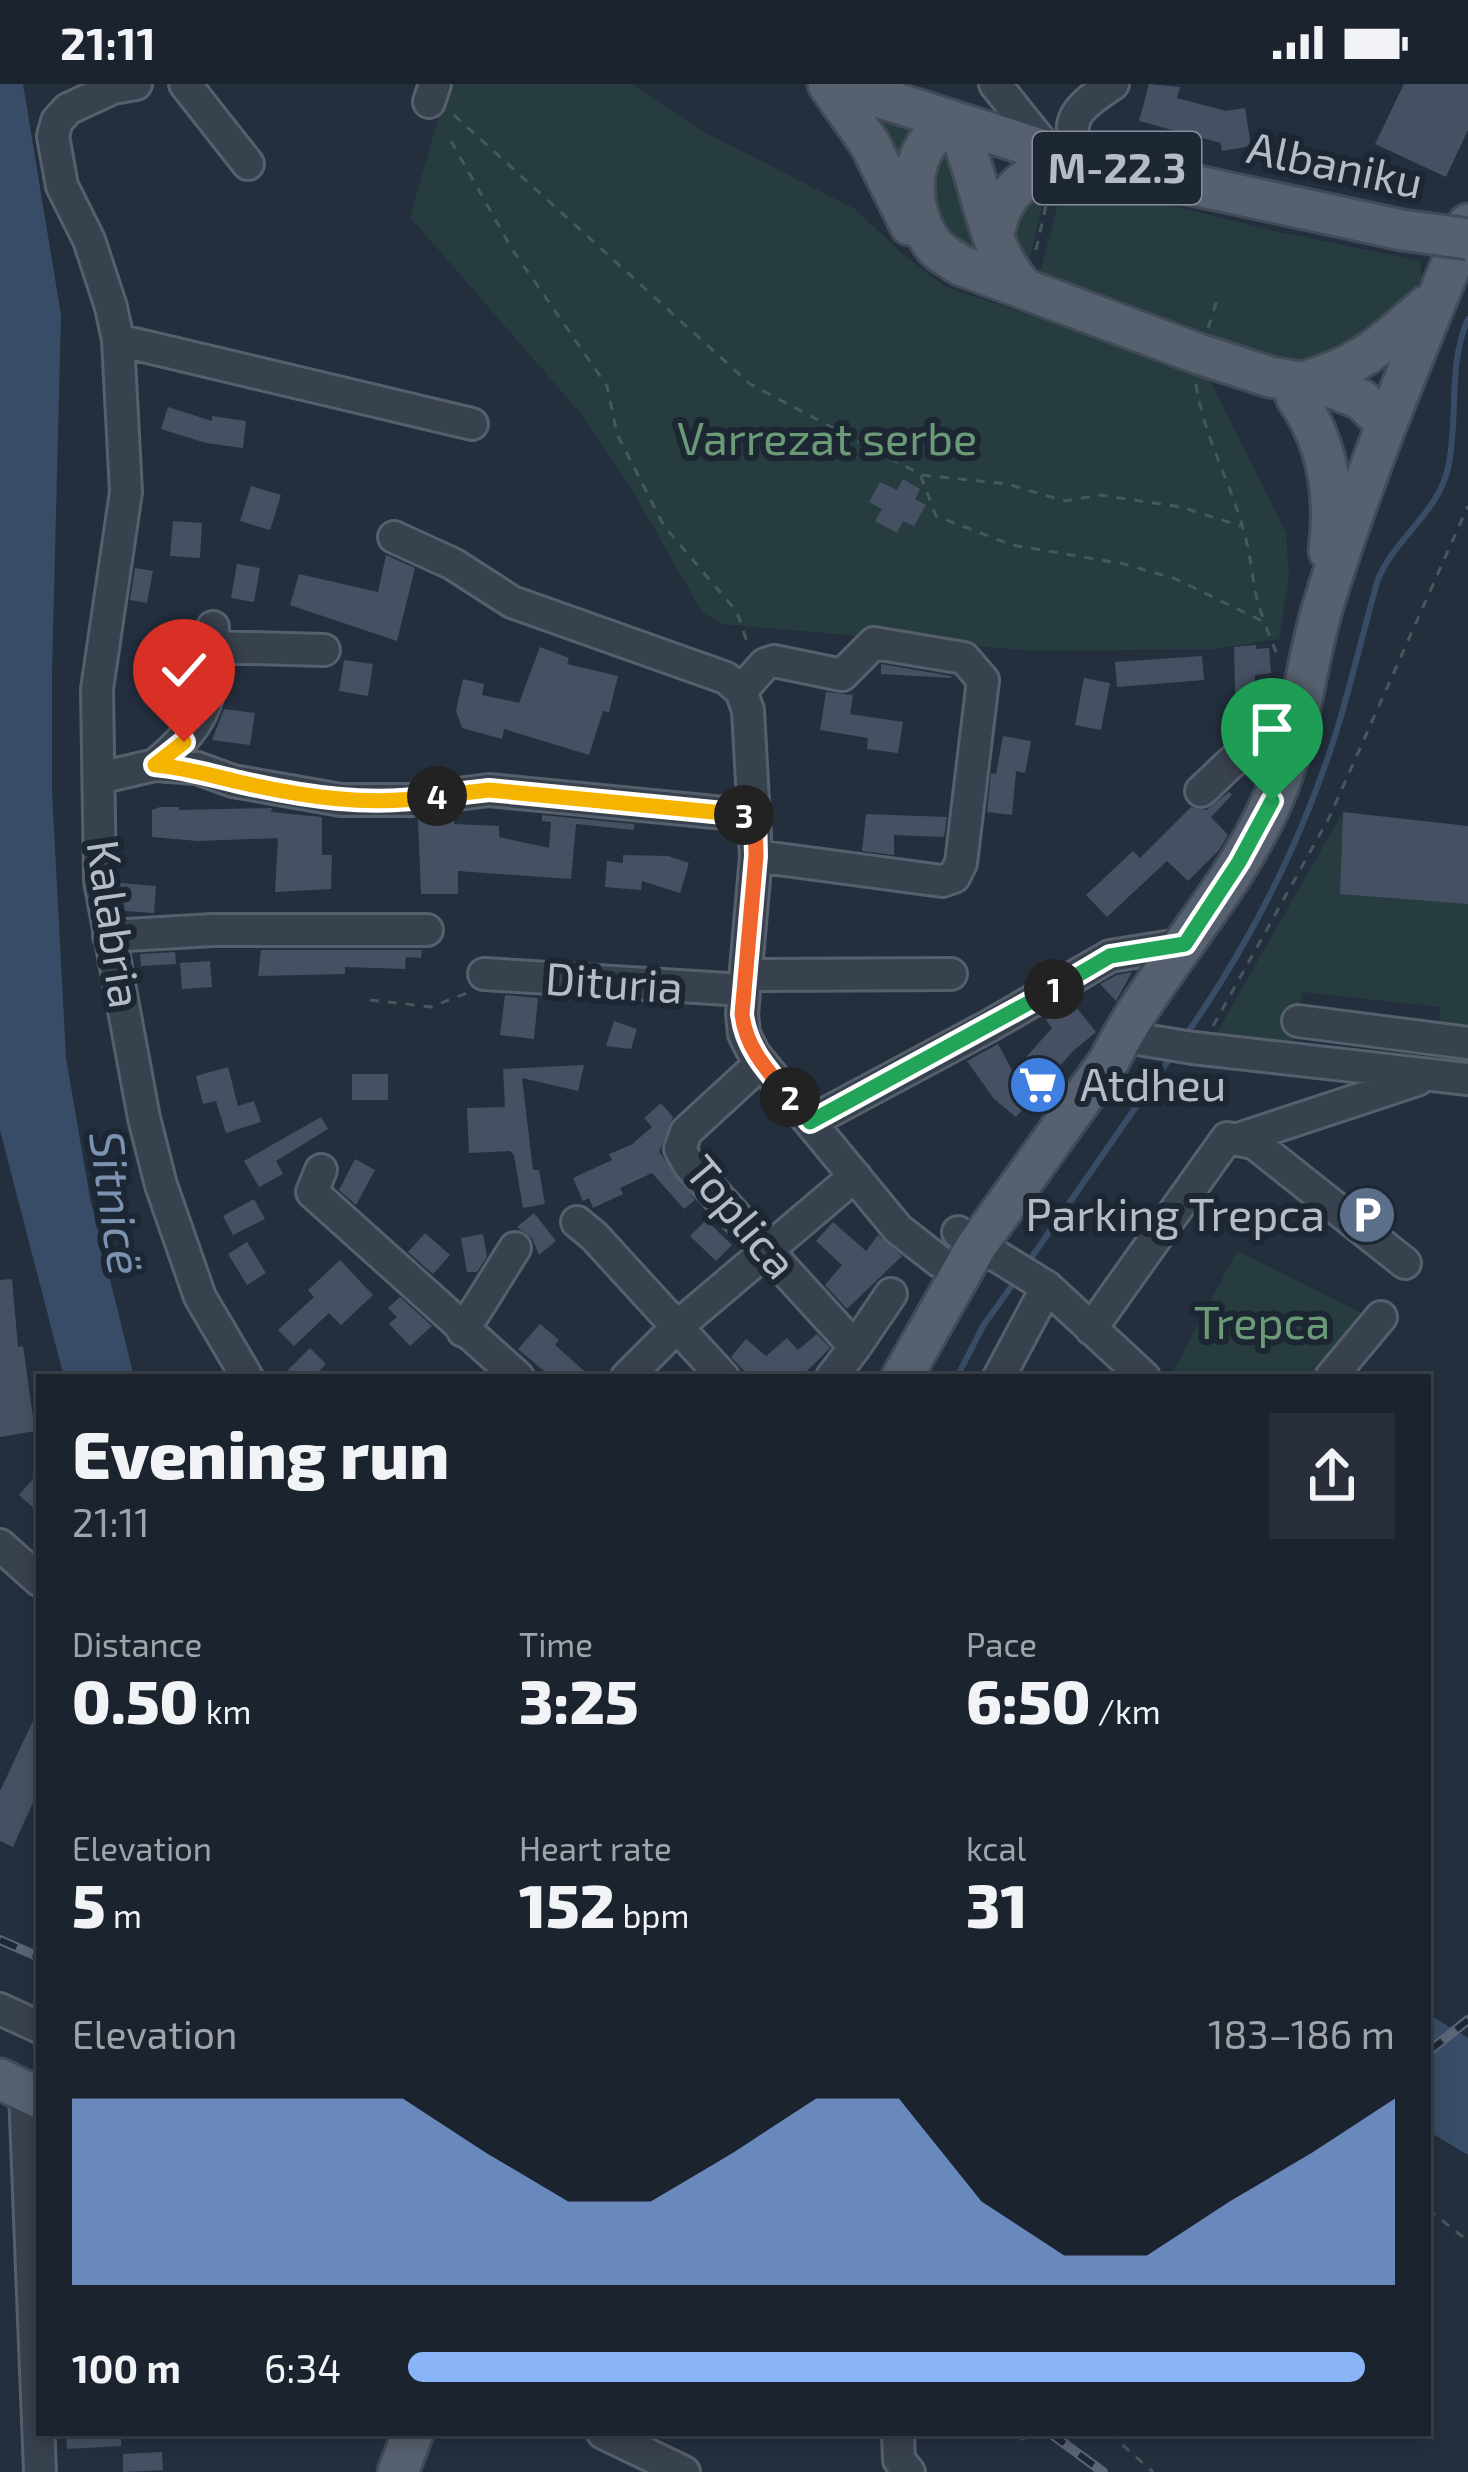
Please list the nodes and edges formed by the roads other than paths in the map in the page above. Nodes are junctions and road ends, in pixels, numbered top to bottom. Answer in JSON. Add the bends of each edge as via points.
{"nodes":[{"id":1,"x":136,"y":84,"type":"edge"},
{"id":2,"x":185,"y":84,"type":"edge"},
{"id":3,"x":832,"y":84,"type":"edge"},
{"id":4,"x":995,"y":84,"type":"edge"},
{"id":5,"x":1028,"y":84,"type":"edge"},
{"id":6,"x":1113,"y":84,"type":"edge"},
{"id":7,"x":954,"y":124,"type":"junction"},
{"id":8,"x":1060,"y":151,"type":"junction"},
{"id":9,"x":248,"y":164,"type":"dead end"},
{"id":10,"x":1468,"y":224,"type":"edge"},
{"id":11,"x":1468,"y":239,"type":"edge"},
{"id":12,"x":994,"y":244,"type":"junction"},
{"id":13,"x":937,"y":248,"type":"junction"},
{"id":14,"x":1028,"y":274,"type":"junction"},
{"id":15,"x":1434,"y":298,"type":"junction"},
{"id":16,"x":118,"y":340,"type":"junction"},
{"id":17,"x":1289,"y":385,"type":"junction"},
{"id":18,"x":1385,"y":423,"type":"junction"},
{"id":19,"x":472,"y":424,"type":"dead end"},
{"id":20,"x":394,"y":537,"type":"dead end"},
{"id":21,"x":1322,"y":609,"type":"junction"},
{"id":22,"x":323,"y":650,"type":"dead end"},
{"id":23,"x":750,"y":681,"type":"junction"},
{"id":24,"x":1290,"y":752,"type":"junction"},
{"id":25,"x":155,"y":765,"type":"junction"},
{"id":26,"x":99,"y":778,"type":"junction"},
{"id":27,"x":1202,"y":791,"type":"dead end"},
{"id":28,"x":755,"y":816,"type":"junction"},
{"id":29,"x":756,"y":856,"type":"junction"},
{"id":30,"x":427,"y":929,"type":"dead end"},
{"id":31,"x":109,"y":936,"type":"junction"},
{"id":32,"x":1185,"y":944,"type":"junction"},
{"id":33,"x":951,"y":974,"type":"dead end"},
{"id":34,"x":478,"y":982,"type":"road end"},
{"id":35,"x":745,"y":983,"type":"junction"},
{"id":36,"x":1298,"y":1021,"type":"dead end"},
{"id":37,"x":1134,"y":1035,"type":"junction"},
{"id":38,"x":1468,"y":1043,"type":"edge"},
{"id":39,"x":761,"y":1063,"type":"junction"},
{"id":40,"x":1429,"y":1076,"type":"junction"},
{"id":41,"x":1468,"y":1079,"type":"edge"},
{"id":42,"x":810,"y":1122,"type":"junction"},
{"id":43,"x":1241,"y":1138,"type":"junction"},
{"id":44,"x":321,"y":1170,"type":"dead end"},
{"id":45,"x":855,"y":1176,"type":"junction"},
{"id":46,"x":577,"y":1222,"type":"dead end"},
{"id":47,"x":514,"y":1248,"type":"dead end"},
{"id":48,"x":968,"y":1249,"type":"junction"},
{"id":49,"x":766,"y":1251,"type":"junction"},
{"id":50,"x":1405,"y":1263,"type":"dead end"},
{"id":51,"x":1041,"y":1284,"type":"junction"},
{"id":52,"x":891,"y":1294,"type":"dead end"},
{"id":53,"x":1381,"y":1317,"type":"dead end"},
{"id":54,"x":678,"y":1326,"type":"junction"},
{"id":55,"x":1091,"y":1329,"type":"junction"},
{"id":56,"x":463,"y":1331,"type":"junction"},
{"id":57,"x":864,"y":1362,"type":"edge"},
{"id":58,"x":245,"y":1374,"type":"edge"},
{"id":59,"x":514,"y":1374,"type":"edge"},
{"id":60,"x":630,"y":1374,"type":"edge"},
{"id":61,"x":720,"y":1374,"type":"edge"},
{"id":62,"x":904,"y":1374,"type":"edge"},
{"id":63,"x":1000,"y":1374,"type":"edge"},
{"id":64,"x":1141,"y":1374,"type":"edge"},
{"id":65,"x":1334,"y":1374,"type":"edge"},
{"id":66,"x":0,"y":1545,"type":"edge"},
{"id":67,"x":36,"y":1577,"type":"edge"},
{"id":68,"x":0,"y":2009,"type":"edge"},
{"id":69,"x":36,"y":2026,"type":"edge"},
{"id":70,"x":21,"y":2089,"type":"edge"},
{"id":71,"x":36,"y":2290,"type":"edge"},
{"id":72,"x":39,"y":2436,"type":"edge"},
{"id":73,"x":387,"y":2436,"type":"edge"},
{"id":74,"x":411,"y":2436,"type":"edge"},
{"id":75,"x":610,"y":2436,"type":"edge"},
{"id":76,"x":898,"y":2436,"type":"edge"},
{"id":77,"x":40,"y":2472,"type":"edge"},
{"id":78,"x":373,"y":2472,"type":"edge"},
{"id":79,"x":398,"y":2472,"type":"edge"},
{"id":80,"x":684,"y":2472,"type":"edge"},
{"id":81,"x":909,"y":2472,"type":"edge"}],
"edges":[{"from":1,"to":16,"type":"street","name":"Kalabria","via":[[68,109],[53,136],[62,186],[89,240]]},
{"from":2,"to":9,"type":"street"},
{"from":3,"to":7,"type":"main road","name":"Albaniku","number":"M-22.3"},
{"from":3,"to":13,"type":"main road","via":[[908,223]]},
{"from":4,"to":8,"type":"street"},
{"from":5,"to":8,"type":"street","via":[[1026,94]]},
{"from":6,"to":8,"type":"street","via":[[1079,110],[1072,141]]},
{"from":7,"to":8,"type":"main road","name":"Albaniku","number":"M-22.3"},
{"from":7,"to":12,"type":"main road"},
{"from":7,"to":13,"type":"main road","via":[[937,130],[917,155],[916,201]]},
{"from":8,"to":11,"type":"main road","name":"Albaniku","number":"M-22.3","bridge":true},
{"from":8,"to":12,"type":"main road","via":[[1005,198]]},
{"from":10,"to":15,"type":"main road"},
{"from":12,"to":14,"type":"main road","via":[[1005,267]]},
{"from":13,"to":14,"type":"main road","via":[[978,273]]},
{"from":14,"to":17,"type":"main road","via":[[1199,354]]},
{"from":15,"to":17,"type":"main road","via":[[1342,371]]},
{"from":15,"to":18,"type":"main road"},
{"from":16,"to":19,"type":"street"},
{"from":16,"to":26,"type":"street","name":"Kalabria","via":[[126,492],[97,689]]},
{"from":17,"to":18,"type":"main road","via":[[1353,424]]},
{"from":17,"to":21,"type":"main road","via":[[1328,463],[1332,532]]},
{"from":18,"to":21,"type":"main road"},
{"from":20,"to":23,"type":"street","via":[[512,602]]},
{"from":21,"to":24,"type":"main road"},
{"from":22,"to":25,"type":"street","via":[[213,637],[212,691],[201,719]]},
{"from":23,"to":28,"type":"street"},
{"from":23,"to":29,"type":"street","via":[[774,661],[842,675],[874,643],[964,658],[982,680],[954,877]]},
{"from":24,"to":27,"type":"street","via":[[1268,743],[1246,751]]},
{"from":24,"to":32,"type":"main road","via":[[1261,821]]},
{"from":25,"to":26,"type":"street"},
{"from":25,"to":28,"type":"street","via":[[341,800],[489,790]]},
{"from":26,"to":31,"type":"street","name":"Kalabria"},
{"from":28,"to":29,"type":"street"},
{"from":29,"to":35,"type":"street"},
{"from":30,"to":31,"type":"street"},
{"from":31,"to":58,"type":"street","name":"Kalabria","via":[[161,1185],[200,1297]]},
{"from":32,"to":37,"type":"main road"},
{"from":32,"to":42,"type":"street","via":[[1110,956]]},
{"from":33,"to":35,"type":"street","name":"Dituria"},
{"from":34,"to":35,"type":"street","name":"Dituria"},
{"from":35,"to":39,"type":"street","via":[[744,1034]]},
{"from":36,"to":38,"type":"street"},
{"from":37,"to":40,"type":"street"},
{"from":37,"to":48,"type":"main road"},
{"from":39,"to":42,"type":"street"},
{"from":39,"to":49,"type":"street","name":"Toplica","via":[[686,1132],[680,1149]]},
{"from":40,"to":41,"type":"street"},
{"from":40,"to":43,"type":"street"},
{"from":42,"to":45,"type":"street"},
{"from":43,"to":50,"type":"street"},
{"from":43,"to":55,"type":"street","via":[[1227,1138]]},
{"from":44,"to":56,"type":"street","via":[[312,1192]]},
{"from":45,"to":48,"type":"street","via":[[898,1229]]},
{"from":45,"to":49,"type":"street"},
{"from":46,"to":54,"type":"street"},
{"from":47,"to":56,"type":"street"},
{"from":48,"to":51,"type":"street"},
{"from":48,"to":57,"type":"main road"},
{"from":48,"to":62,"type":"main road"},
{"from":49,"to":54,"type":"street"},
{"from":49,"to":57,"type":"street","name":"Toplica"},
{"from":51,"to":55,"type":"street"},
{"from":51,"to":63,"type":"street"},
{"from":52,"to":57,"type":"street"},
{"from":53,"to":65,"type":"street"},
{"from":54,"to":60,"type":"street"},
{"from":54,"to":61,"type":"street"},
{"from":55,"to":64,"type":"street"},
{"from":56,"to":59,"type":"street"},
{"from":66,"to":67,"type":"street"},
{"from":68,"to":69,"type":"street"},
{"from":70,"to":71,"type":"street"},
{"from":72,"to":77,"type":"street"},
{"from":73,"to":78,"type":"main road"},
{"from":74,"to":79,"type":"main road"},
{"from":75,"to":80,"type":"street"},
{"from":76,"to":81,"type":"street"}]}
